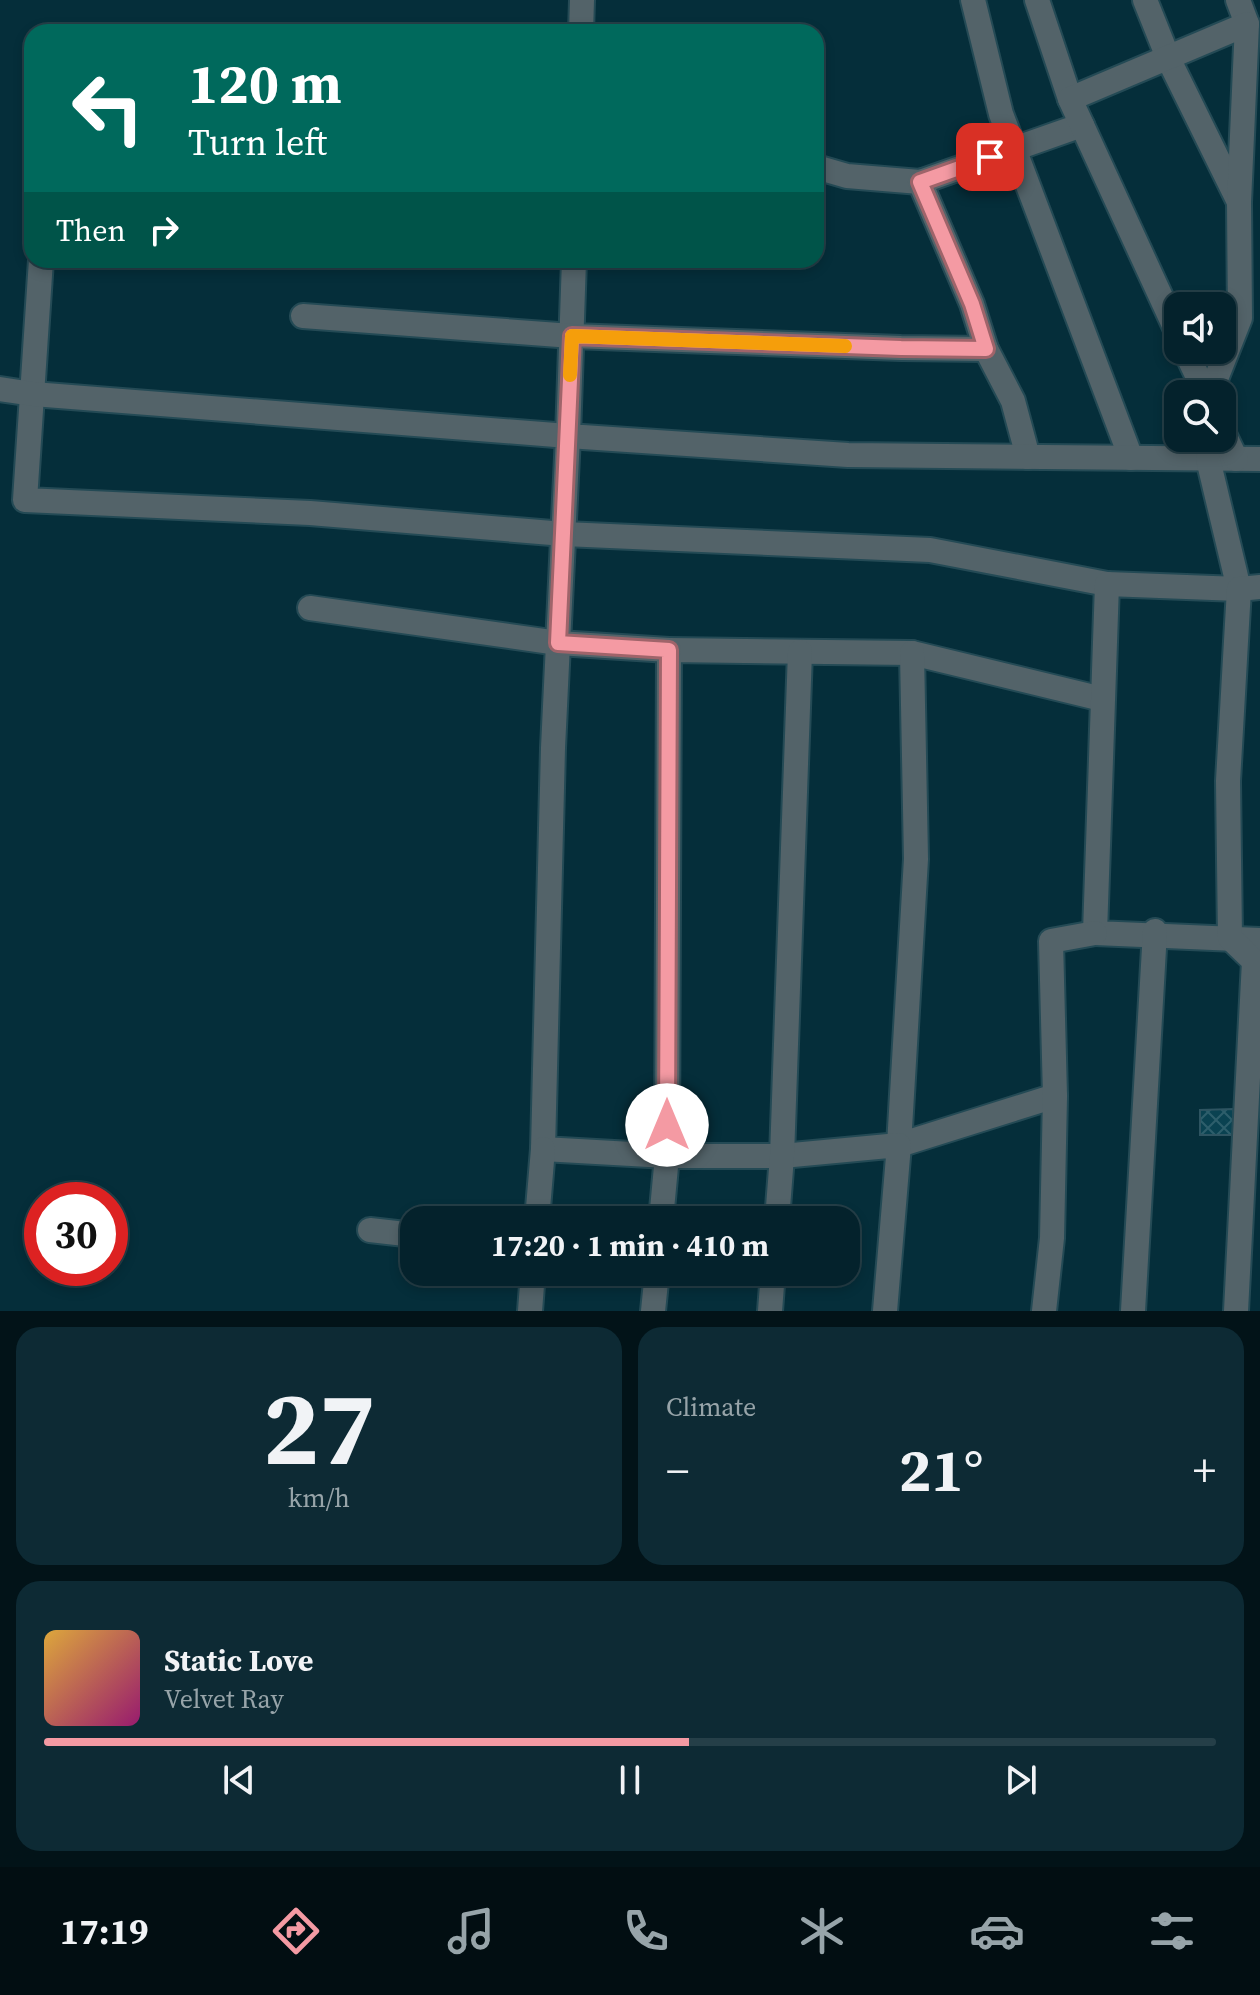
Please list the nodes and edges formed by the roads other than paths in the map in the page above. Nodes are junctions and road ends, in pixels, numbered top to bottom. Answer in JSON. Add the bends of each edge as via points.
{"nodes":[{"id":1,"x":582,"y":0,"type":"edge"},
{"id":2,"x":973,"y":0,"type":"edge"},
{"id":3,"x":1037,"y":0,"type":"edge"},
{"id":4,"x":1145,"y":0,"type":"edge"},
{"id":5,"x":1238,"y":0,"type":"edge"},
{"id":6,"x":581,"y":24,"type":"edge"},
{"id":7,"x":1247,"y":24,"type":"junction"},
{"id":8,"x":1168,"y":58,"type":"junction"},
{"id":9,"x":1070,"y":99,"type":"junction"},
{"id":10,"x":1082,"y":125,"type":"junction"},
{"id":11,"x":1014,"y":149,"type":"junction"},
{"id":12,"x":824,"y":169,"type":"edge"},
{"id":13,"x":920,"y":182,"type":"junction"},
{"id":14,"x":1239,"y":202,"type":"junction"},
{"id":15,"x":41,"y":268,"type":"edge"},
{"id":16,"x":574,"y":268,"type":"edge"},
{"id":17,"x":1164,"y":303,"type":"edge"},
{"id":18,"x":303,"y":316,"type":"dead end"},
{"id":19,"x":1241,"y":319,"type":"edge"},
{"id":20,"x":572,"y":336,"type":"junction"},
{"id":21,"x":986,"y":349,"type":"junction"},
{"id":22,"x":1214,"y":380,"type":"edge"},
{"id":23,"x":0,"y":389,"type":"edge"},
{"id":24,"x":33,"y":394,"type":"junction"},
{"id":25,"x":568,"y":436,"type":"junction"},
{"id":26,"x":1028,"y":457,"type":"junction"},
{"id":27,"x":1131,"y":458,"type":"junction"},
{"id":28,"x":1208,"y":459,"type":"junction"},
{"id":29,"x":1248,"y":459,"type":"edge"},
{"id":30,"x":564,"y":534,"type":"junction"},
{"id":31,"x":1107,"y":584,"type":"junction"},
{"id":32,"x":1250,"y":588,"type":"edge"},
{"id":33,"x":310,"y":608,"type":"dead end"},
{"id":34,"x":558,"y":643,"type":"junction"},
{"id":35,"x":669,"y":650,"type":"junction"},
{"id":36,"x":800,"y":652,"type":"junction"},
{"id":37,"x":912,"y":653,"type":"junction"},
{"id":38,"x":1102,"y":699,"type":"junction"},
{"id":39,"x":1095,"y":933,"type":"junction"},
{"id":40,"x":1155,"y":933,"type":"junction"},
{"id":41,"x":1230,"y":938,"type":"junction"},
{"id":42,"x":1260,"y":940,"type":"edge"},
{"id":43,"x":1055,"y":1096,"type":"junction"},
{"id":44,"x":899,"y":1145,"type":"junction"},
{"id":45,"x":543,"y":1149,"type":"junction"},
{"id":46,"x":667,"y":1156,"type":"junction"},
{"id":47,"x":782,"y":1156,"type":"junction"},
{"id":48,"x":538,"y":1206,"type":"edge"},
{"id":49,"x":662,"y":1206,"type":"edge"},
{"id":50,"x":778,"y":1206,"type":"edge"},
{"id":51,"x":370,"y":1230,"type":"dead end"},
{"id":52,"x":400,"y":1233,"type":"edge"},
{"id":53,"x":532,"y":1286,"type":"edge"},
{"id":54,"x":656,"y":1286,"type":"edge"},
{"id":55,"x":772,"y":1286,"type":"edge"},
{"id":56,"x":530,"y":1311,"type":"edge"},
{"id":57,"x":653,"y":1311,"type":"edge"},
{"id":58,"x":770,"y":1311,"type":"edge"},
{"id":59,"x":885,"y":1311,"type":"edge"},
{"id":60,"x":1044,"y":1311,"type":"edge"},
{"id":61,"x":1133,"y":1311,"type":"edge"},
{"id":62,"x":1236,"y":1311,"type":"edge"}],
"edges":[{"from":1,"to":6,"type":"street"},
{"from":2,"to":11,"type":"street"},
{"from":3,"to":9,"type":"street"},
{"from":4,"to":8,"type":"street"},
{"from":5,"to":7,"type":"street"},
{"from":7,"to":8,"type":"street"},
{"from":7,"to":14,"type":"street"},
{"from":8,"to":9,"type":"street"},
{"from":8,"to":14,"type":"street"},
{"from":9,"to":10,"type":"street"},
{"from":10,"to":11,"type":"street"},
{"from":10,"to":17,"type":"street"},
{"from":11,"to":13,"type":"street"},
{"from":11,"to":27,"type":"street"},
{"from":12,"to":13,"type":"street"},
{"from":13,"to":21,"type":"street"},
{"from":14,"to":19,"type":"street"},
{"from":15,"to":24,"type":"street"},
{"from":16,"to":20,"type":"street"},
{"from":18,"to":20,"type":"street"},
{"from":19,"to":22,"type":"street"},
{"from":20,"to":21,"type":"street"},
{"from":20,"to":25,"type":"street"},
{"from":21,"to":26,"type":"street","via":[[1013,401]]},
{"from":23,"to":24,"type":"street"},
{"from":24,"to":25,"type":"street"},
{"from":24,"to":30,"type":"street","via":[[25,500],[310,513]]},
{"from":25,"to":26,"type":"street","via":[[848,455]]},
{"from":25,"to":30,"type":"street"},
{"from":26,"to":27,"type":"street"},
{"from":27,"to":28,"type":"street"},
{"from":28,"to":29,"type":"street"},
{"from":28,"to":32,"type":"street"},
{"from":30,"to":31,"type":"street","via":[[930,550]]},
{"from":30,"to":34,"type":"street"},
{"from":31,"to":32,"type":"street"},
{"from":31,"to":38,"type":"street"},
{"from":32,"to":41,"type":"street","via":[[1228,781]]},
{"from":33,"to":34,"type":"street"},
{"from":34,"to":35,"type":"street"},
{"from":34,"to":45,"type":"street"},
{"from":35,"to":36,"type":"street"},
{"from":35,"to":46,"type":"street"},
{"from":36,"to":37,"type":"street"},
{"from":36,"to":47,"type":"street"},
{"from":37,"to":38,"type":"street"},
{"from":37,"to":44,"type":"street","via":[[916,859]]},
{"from":38,"to":39,"type":"street"},
{"from":39,"to":40,"type":"street"},
{"from":39,"to":43,"type":"street","via":[[1051,941]]},
{"from":40,"to":41,"type":"street"},
{"from":40,"to":61,"type":"street"},
{"from":41,"to":42,"type":"street"},
{"from":41,"to":62,"type":"street","via":[[1254,961]]},
{"from":43,"to":44,"type":"street"},
{"from":43,"to":60,"type":"street","via":[[1052,1238]]},
{"from":44,"to":47,"type":"street"},
{"from":44,"to":59,"type":"street"},
{"from":45,"to":46,"type":"street"},
{"from":45,"to":48,"type":"street"},
{"from":46,"to":47,"type":"street"},
{"from":46,"to":49,"type":"street"},
{"from":47,"to":50,"type":"street"},
{"from":51,"to":52,"type":"street"},
{"from":53,"to":56,"type":"street"},
{"from":54,"to":57,"type":"street"},
{"from":55,"to":58,"type":"street"}]}
